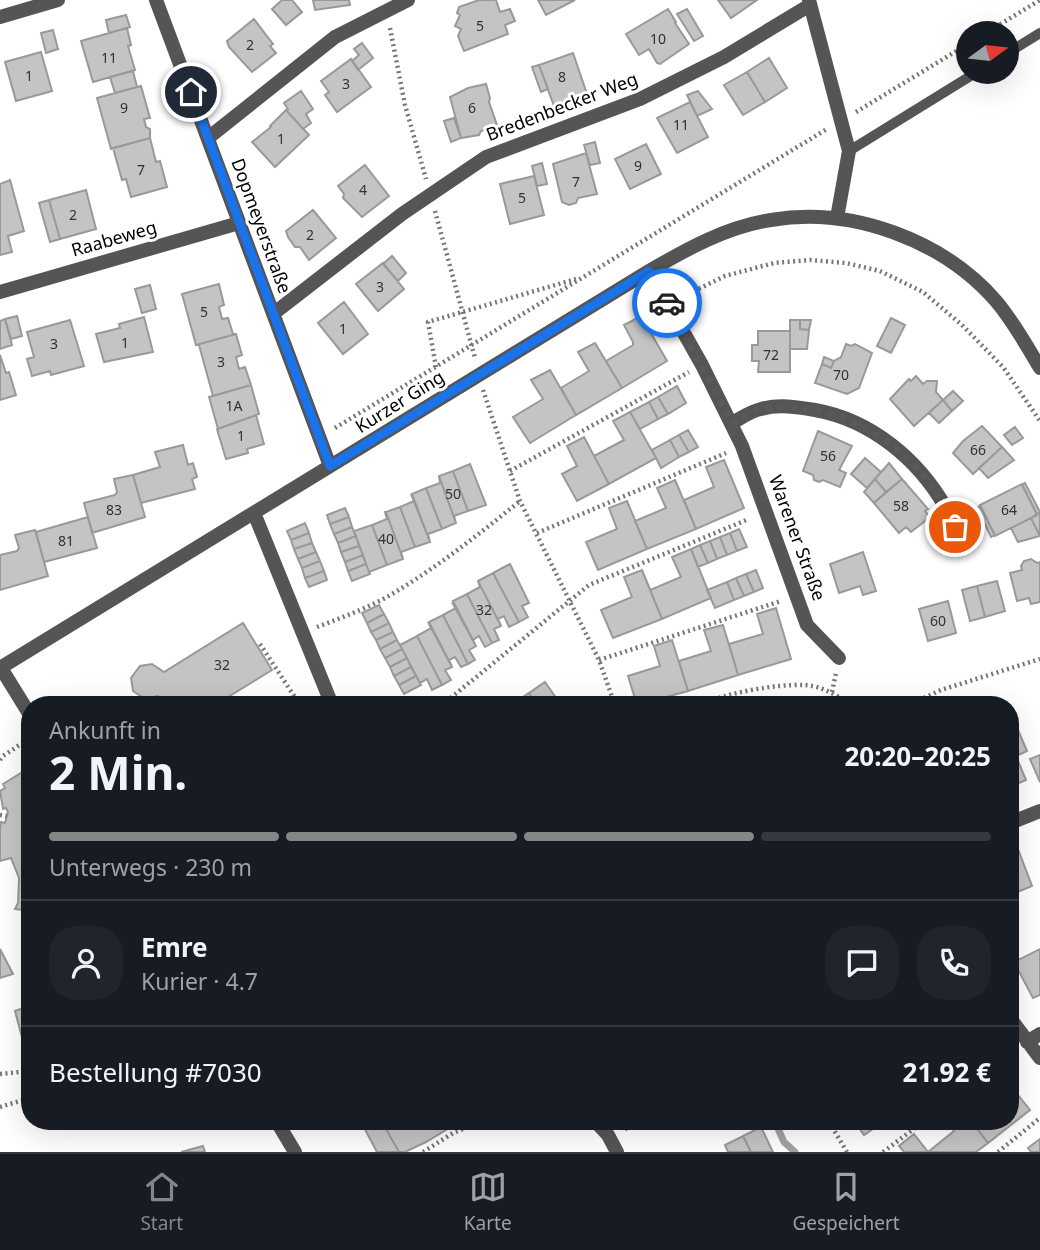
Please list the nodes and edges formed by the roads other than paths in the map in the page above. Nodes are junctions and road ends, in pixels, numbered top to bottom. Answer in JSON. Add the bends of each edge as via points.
{"nodes":[{"id":1,"x":58,"y":0,"type":"edge"},
{"id":2,"x":156,"y":0,"type":"edge"},
{"id":3,"x":408,"y":0,"type":"edge"},
{"id":4,"x":809,"y":2,"type":"edge"},
{"id":5,"x":0,"y":17,"type":"edge"},
{"id":6,"x":1040,"y":33,"type":"edge"},
{"id":7,"x":1019,"y":46,"type":"edge"},
{"id":8,"x":958,"y":84,"type":"edge"},
{"id":9,"x":208,"y":138,"type":"junction"},
{"id":10,"x":849,"y":151,"type":"junction"},
{"id":11,"x":837,"y":218,"type":"junction"},
{"id":12,"x":239,"y":223,"type":"junction"},
{"id":13,"x":649,"y":271,"type":"junction"},
{"id":14,"x":0,"y":292,"type":"edge"},
{"id":15,"x":273,"y":314,"type":"junction"},
{"id":16,"x":1040,"y":368,"type":"edge"},
{"id":17,"x":732,"y":423,"type":"junction"},
{"id":18,"x":330,"y":466,"type":"junction"},
{"id":19,"x":254,"y":513,"type":"junction"},
{"id":20,"x":964,"y":547,"type":"dead end"},
{"id":21,"x":839,"y":658,"type":"dead end"},
{"id":22,"x":0,"y":668,"type":"edge"},
{"id":23,"x":328,"y":696,"type":"edge"},
{"id":24,"x":21,"y":701,"type":"edge"},
{"id":25,"x":1040,"y":811,"type":"edge"},
{"id":26,"x":1019,"y":819,"type":"edge"},
{"id":27,"x":1019,"y":1031,"type":"edge"},
{"id":28,"x":1040,"y":1034,"type":"edge"},
{"id":29,"x":1027,"y":1042,"type":"junction"},
{"id":30,"x":1040,"y":1058,"type":"edge"},
{"id":31,"x":283,"y":1130,"type":"edge"},
{"id":32,"x":603,"y":1130,"type":"edge"},
{"id":33,"x":295,"y":1152,"type":"edge"},
{"id":34,"x":617,"y":1152,"type":"edge"}],
"edges":[{"from":1,"to":5,"type":"street"},
{"from":2,"to":9,"type":"street","name":"Dopmeyerstraße"},
{"from":3,"to":9,"type":"street","via":[[335,37]]},
{"from":4,"to":10,"type":"street"},
{"from":4,"to":15,"type":"street","name":"Bredenbecker Weg","via":[[724,57],[640,99],[486,157],[401,214]]},
{"from":6,"to":7,"type":"lane"},
{"from":8,"to":10,"type":"lane"},
{"from":9,"to":12,"type":"street","name":"Dopmeyerstraße"},
{"from":10,"to":11,"type":"street"},
{"from":11,"to":13,"type":"street","name":"Kurzer Ging","via":[[771,219],[692,246]]},
{"from":11,"to":16,"type":"street","name":"Kurzer Ging","via":[[908,238],[966,273],[996,302]]},
{"from":12,"to":14,"type":"street","name":"Raabeweg"},
{"from":12,"to":15,"type":"street","name":"Dopmeyerstraße"},
{"from":13,"to":17,"type":"street","name":"Warener Straße"},
{"from":13,"to":18,"type":"street","name":"Kurzer Ging"},
{"from":15,"to":18,"type":"street","name":"Dopmeyerstraße"},
{"from":17,"to":20,"type":"street","via":[[760,409],[790,406],[860,424],[897,448],[925,479],[946,507]]},
{"from":17,"to":21,"type":"street","name":"Warener Straße","via":[[807,625]]},
{"from":18,"to":19,"type":"street","name":"Kurzer Ging"},
{"from":19,"to":22,"type":"street","name":"Kurzer Ging"},
{"from":19,"to":23,"type":"street"},
{"from":22,"to":24,"type":"street"},
{"from":25,"to":26,"type":"street"},
{"from":27,"to":29,"type":"street"},
{"from":28,"to":29,"type":"street"},
{"from":29,"to":30,"type":"street"},
{"from":31,"to":33,"type":"street"},
{"from":32,"to":34,"type":"street"}]}
